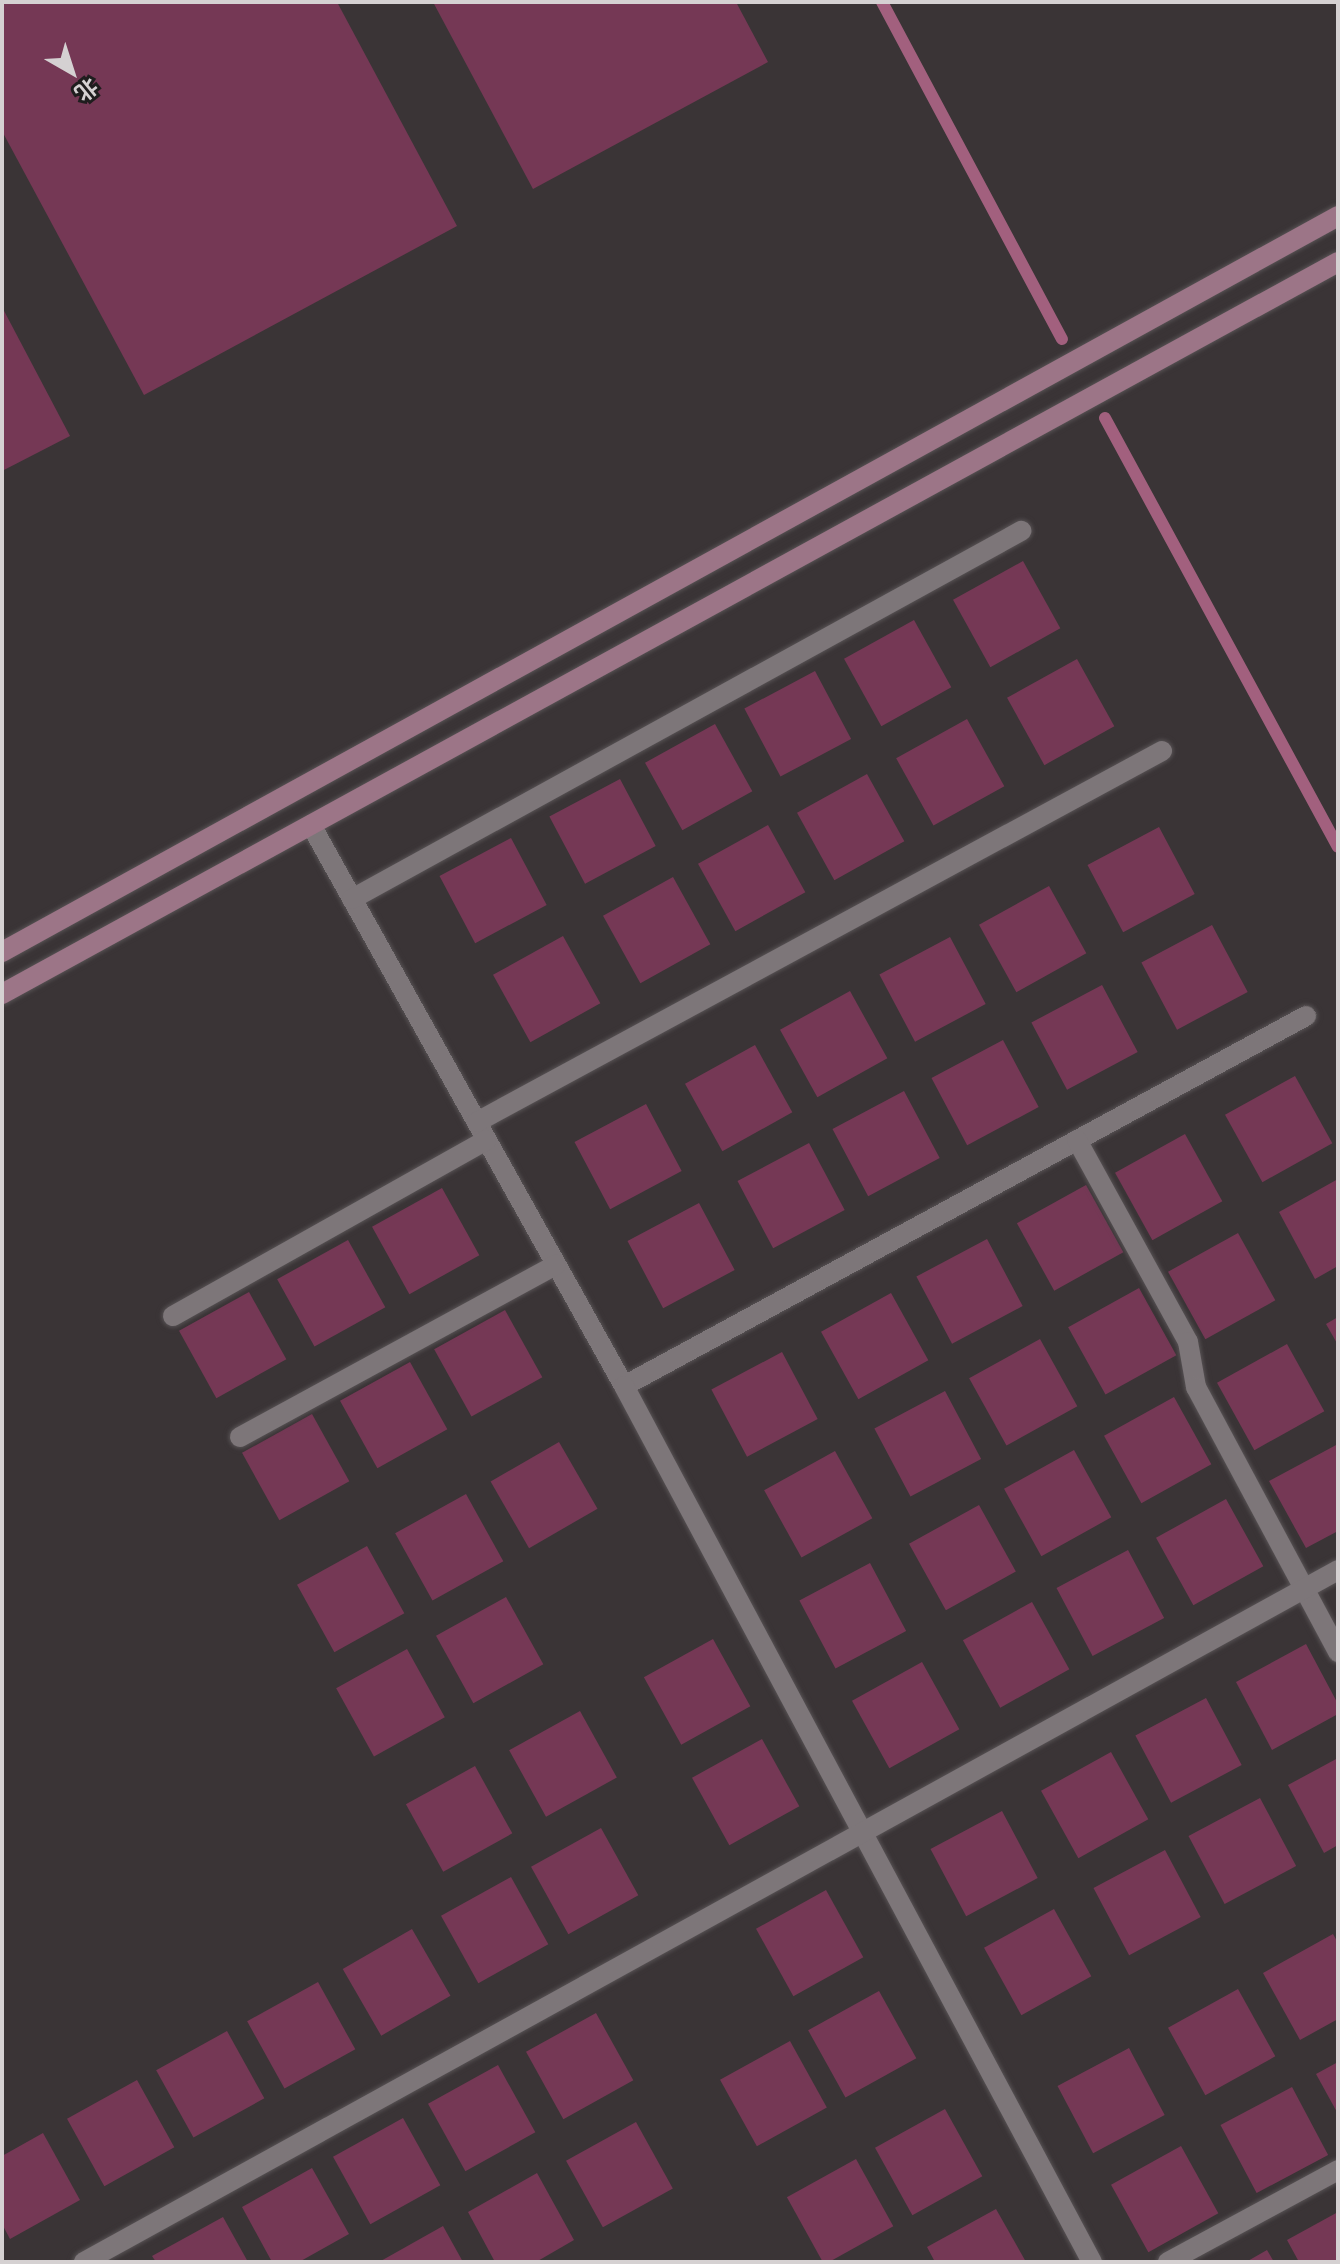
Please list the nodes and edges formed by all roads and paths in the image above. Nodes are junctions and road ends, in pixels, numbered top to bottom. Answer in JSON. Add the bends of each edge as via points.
{"nodes":[{"id":1,"x":1338,"y":216,"type":"edge"},
{"id":2,"x":1338,"y":262,"type":"edge"},
{"id":3,"x":1021,"y":531,"type":"dead end"},
{"id":4,"x":1162,"y":751,"type":"dead end"},
{"id":5,"x":311,"y":825,"type":"junction"},
{"id":6,"x":352,"y":899,"type":"junction"},
{"id":7,"x":2,"y":952,"type":"edge"},
{"id":8,"x":2,"y":994,"type":"edge"},
{"id":9,"x":1306,"y":1016,"type":"dead end"},
{"id":10,"x":481,"y":1131,"type":"junction"},
{"id":11,"x":1077,"y":1140,"type":"junction"},
{"id":12,"x":556,"y":1265,"type":"junction"},
{"id":13,"x":173,"y":1316,"type":"dead end"},
{"id":14,"x":624,"y":1386,"type":"junction"},
{"id":15,"x":240,"y":1437,"type":"dead end"},
{"id":16,"x":1338,"y":1570,"type":"edge"},
{"id":17,"x":1304,"y":1589,"type":"junction"},
{"id":18,"x":1338,"y":1652,"type":"edge"},
{"id":19,"x":862,"y":1833,"type":"junction"},
{"id":20,"x":1338,"y":2170,"type":"edge"},
{"id":21,"x":84,"y":2262,"type":"edge"},
{"id":22,"x":1092,"y":2262,"type":"edge"},
{"id":23,"x":1168,"y":2262,"type":"edge"}],
"edges":[{"from":1,"to":7,"type":"street"},
{"from":2,"to":5,"type":"street"},
{"from":3,"to":6,"type":"street"},
{"from":4,"to":10,"type":"street"},
{"from":5,"to":6,"type":"street"},
{"from":5,"to":8,"type":"street"},
{"from":6,"to":10,"type":"street"},
{"from":9,"to":11,"type":"street"},
{"from":10,"to":12,"type":"street"},
{"from":10,"to":13,"type":"street"},
{"from":11,"to":14,"type":"street"},
{"from":11,"to":17,"type":"street","via":[[1188,1342],[1196,1387]]},
{"from":12,"to":14,"type":"street"},
{"from":12,"to":15,"type":"street"},
{"from":14,"to":19,"type":"street"},
{"from":16,"to":17,"type":"street"},
{"from":17,"to":18,"type":"street"},
{"from":17,"to":19,"type":"street"},
{"from":19,"to":21,"type":"street"},
{"from":19,"to":22,"type":"street"},
{"from":20,"to":23,"type":"street"}]}
